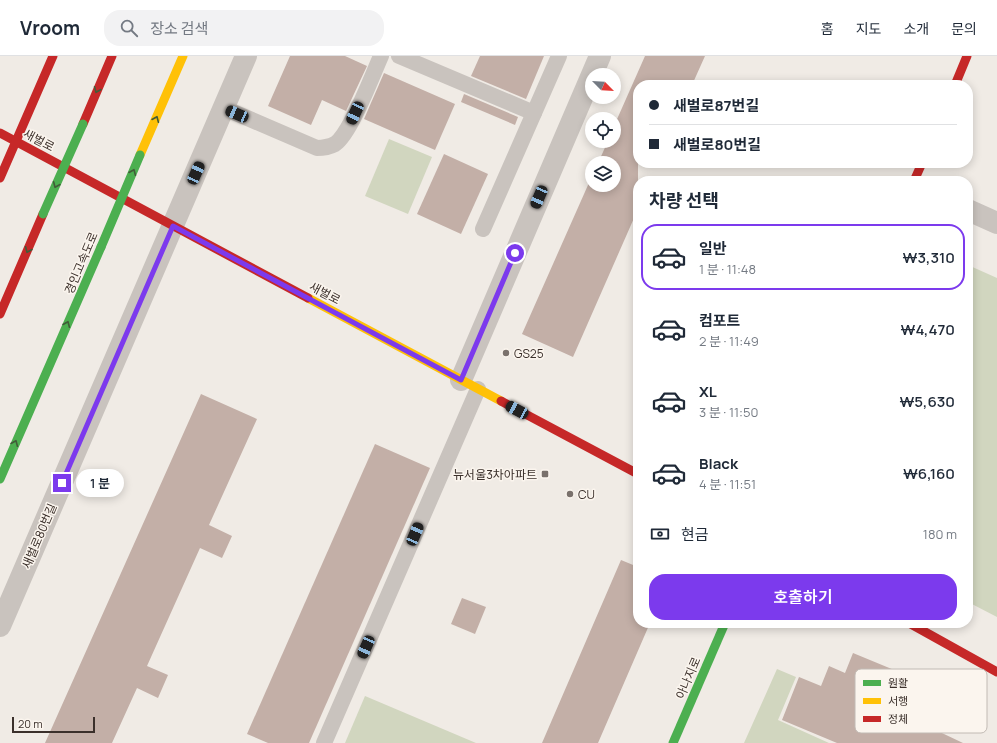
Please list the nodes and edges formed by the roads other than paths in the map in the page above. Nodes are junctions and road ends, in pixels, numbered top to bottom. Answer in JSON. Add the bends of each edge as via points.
{"nodes":[{"id":1,"x":52,"y":56,"type":"edge"},
{"id":2,"x":112,"y":56,"type":"edge"},
{"id":3,"x":183,"y":56,"type":"edge"},
{"id":4,"x":246,"y":56,"type":"edge"},
{"id":5,"x":381,"y":56,"type":"edge"},
{"id":6,"x":399,"y":56,"type":"edge"},
{"id":7,"x":559,"y":56,"type":"edge"},
{"id":8,"x":600,"y":56,"type":"edge"},
{"id":9,"x":967,"y":56,"type":"edge"},
{"id":10,"x":957,"y":80,"type":"edge"},
{"id":11,"x":224,"y":108,"type":"junction"},
{"id":12,"x":534,"y":113,"type":"junction"},
{"id":13,"x":0,"y":133,"type":"edge"},
{"id":14,"x":16,"y":142,"type":"junction"},
{"id":15,"x":0,"y":178,"type":"edge"},
{"id":16,"x":973,"y":212,"type":"edge"},
{"id":17,"x":997,"y":223,"type":"edge"},
{"id":18,"x":173,"y":226,"type":"junction"},
{"id":19,"x":483,"y":229,"type":"dead end"},
{"id":20,"x":0,"y":314,"type":"edge"},
{"id":21,"x":469,"y":384,"type":"junction"},
{"id":22,"x":633,"y":471,"type":"edge"},
{"id":23,"x":0,"y":479,"type":"edge"},
{"id":24,"x":0,"y":626,"type":"edge"},
{"id":25,"x":723,"y":628,"type":"edge"},
{"id":26,"x":918,"y":628,"type":"edge"},
{"id":27,"x":997,"y":672,"type":"edge"},
{"id":28,"x":324,"y":743,"type":"edge"},
{"id":29,"x":673,"y":743,"type":"edge"}],
"edges":[{"from":1,"to":14,"type":"main road"},
{"from":2,"to":20,"type":"main road","one_way":true,"bridge":true},
{"from":23,"to":3,"type":"main road","name":"경인고속도로","one_way":true,"bridge":true},
{"from":4,"to":11,"type":"street","name":"새벌로80번길"},
{"from":5,"to":11,"type":"lane","via":[[349,127],[335,144],[325,148],[317,148]]},
{"from":6,"to":12,"type":"lane"},
{"from":7,"to":12,"type":"lane"},
{"from":8,"to":21,"type":"street"},
{"from":9,"to":10,"type":"main road"},
{"from":11,"to":18,"type":"street","name":"새벌로80번길"},
{"from":12,"to":19,"type":"lane"},
{"from":13,"to":14,"type":"main road","name":"새벌로"},
{"from":14,"to":15,"type":"main road"},
{"from":14,"to":18,"type":"main road","name":"새벌로"},
{"from":16,"to":17,"type":"street"},
{"from":18,"to":21,"type":"main road","name":"새벌로"},
{"from":18,"to":24,"type":"street","name":"새벌로80번길"},
{"from":21,"to":22,"type":"main road","name":"새벌로"},
{"from":21,"to":28,"type":"lane"},
{"from":25,"to":29,"type":"main road","name":"아나지로"},
{"from":26,"to":27,"type":"main road"}]}
